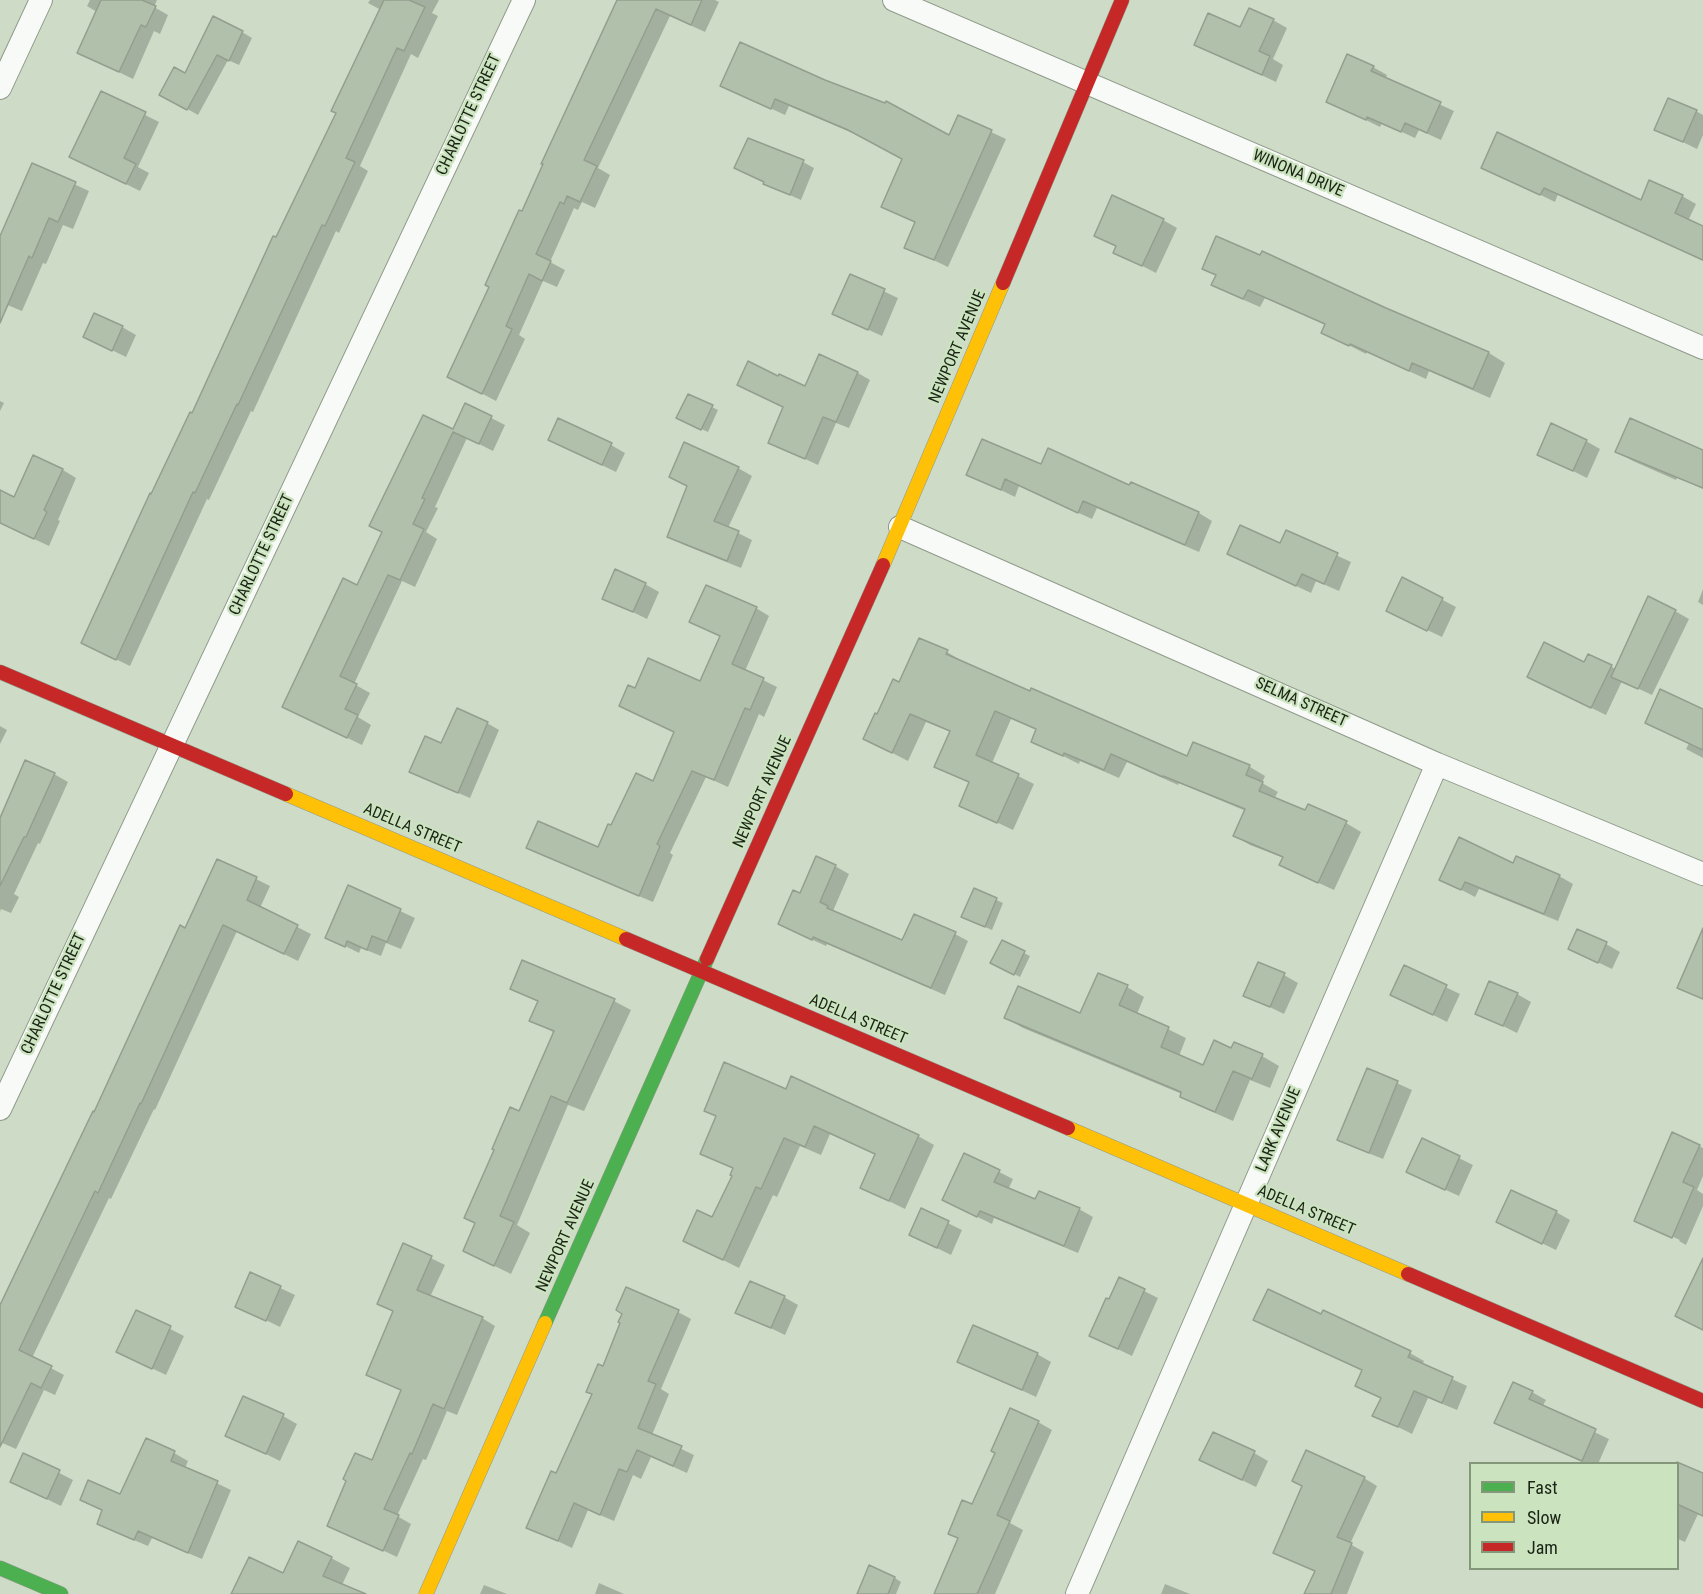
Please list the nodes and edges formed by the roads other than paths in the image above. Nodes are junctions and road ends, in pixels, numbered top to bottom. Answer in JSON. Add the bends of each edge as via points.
{"nodes":[{"id":1,"x":41,"y":0,"type":"edge"},
{"id":2,"x":524,"y":0,"type":"edge"},
{"id":3,"x":894,"y":0,"type":"edge"},
{"id":4,"x":1122,"y":0,"type":"edge"},
{"id":5,"x":1086,"y":83,"type":"junction"},
{"id":6,"x":0,"y":88,"type":"edge"},
{"id":7,"x":1703,"y":348,"type":"edge"},
{"id":8,"x":900,"y":527,"type":"junction"},
{"id":9,"x":0,"y":672,"type":"edge"},
{"id":10,"x":172,"y":745,"type":"junction"},
{"id":11,"x":1437,"y":764,"type":"junction"},
{"id":12,"x":1703,"y":874,"type":"edge"},
{"id":13,"x":701,"y":971,"type":"junction"},
{"id":14,"x":0,"y":1109,"type":"edge"},
{"id":15,"x":1247,"y":1203,"type":"junction"},
{"id":16,"x":1703,"y":1401,"type":"edge"},
{"id":17,"x":0,"y":1568,"type":"edge"},
{"id":18,"x":61,"y":1594,"type":"edge"},
{"id":19,"x":426,"y":1594,"type":"edge"},
{"id":20,"x":1077,"y":1594,"type":"edge"}],
"edges":[{"from":1,"to":6,"type":"street"},
{"from":2,"to":10,"type":"street","name":"CHARLOTTE STREET"},
{"from":3,"to":5,"type":"street","name":"WINONA DRIVE"},
{"from":4,"to":5,"type":"street","name":"NEWPORT AVENUE"},
{"from":5,"to":7,"type":"street","name":"WINONA DRIVE"},
{"from":5,"to":8,"type":"street","name":"NEWPORT AVENUE"},
{"from":8,"to":11,"type":"street","name":"SELMA STREET"},
{"from":8,"to":13,"type":"street","name":"NEWPORT AVENUE"},
{"from":9,"to":10,"type":"street","name":"ADELLA STREET"},
{"from":10,"to":13,"type":"street","name":"ADELLA STREET"},
{"from":10,"to":14,"type":"street","name":"CHARLOTTE STREET"},
{"from":11,"to":12,"type":"street","name":"SELMA STREET"},
{"from":11,"to":15,"type":"street","name":"LARK AVENUE"},
{"from":13,"to":15,"type":"street","name":"ADELLA STREET"},
{"from":13,"to":19,"type":"street","name":"NEWPORT AVENUE"},
{"from":15,"to":16,"type":"street","name":"ADELLA STREET"},
{"from":15,"to":20,"type":"street","name":"LARK AVENUE"},
{"from":17,"to":18,"type":"street"}]}
